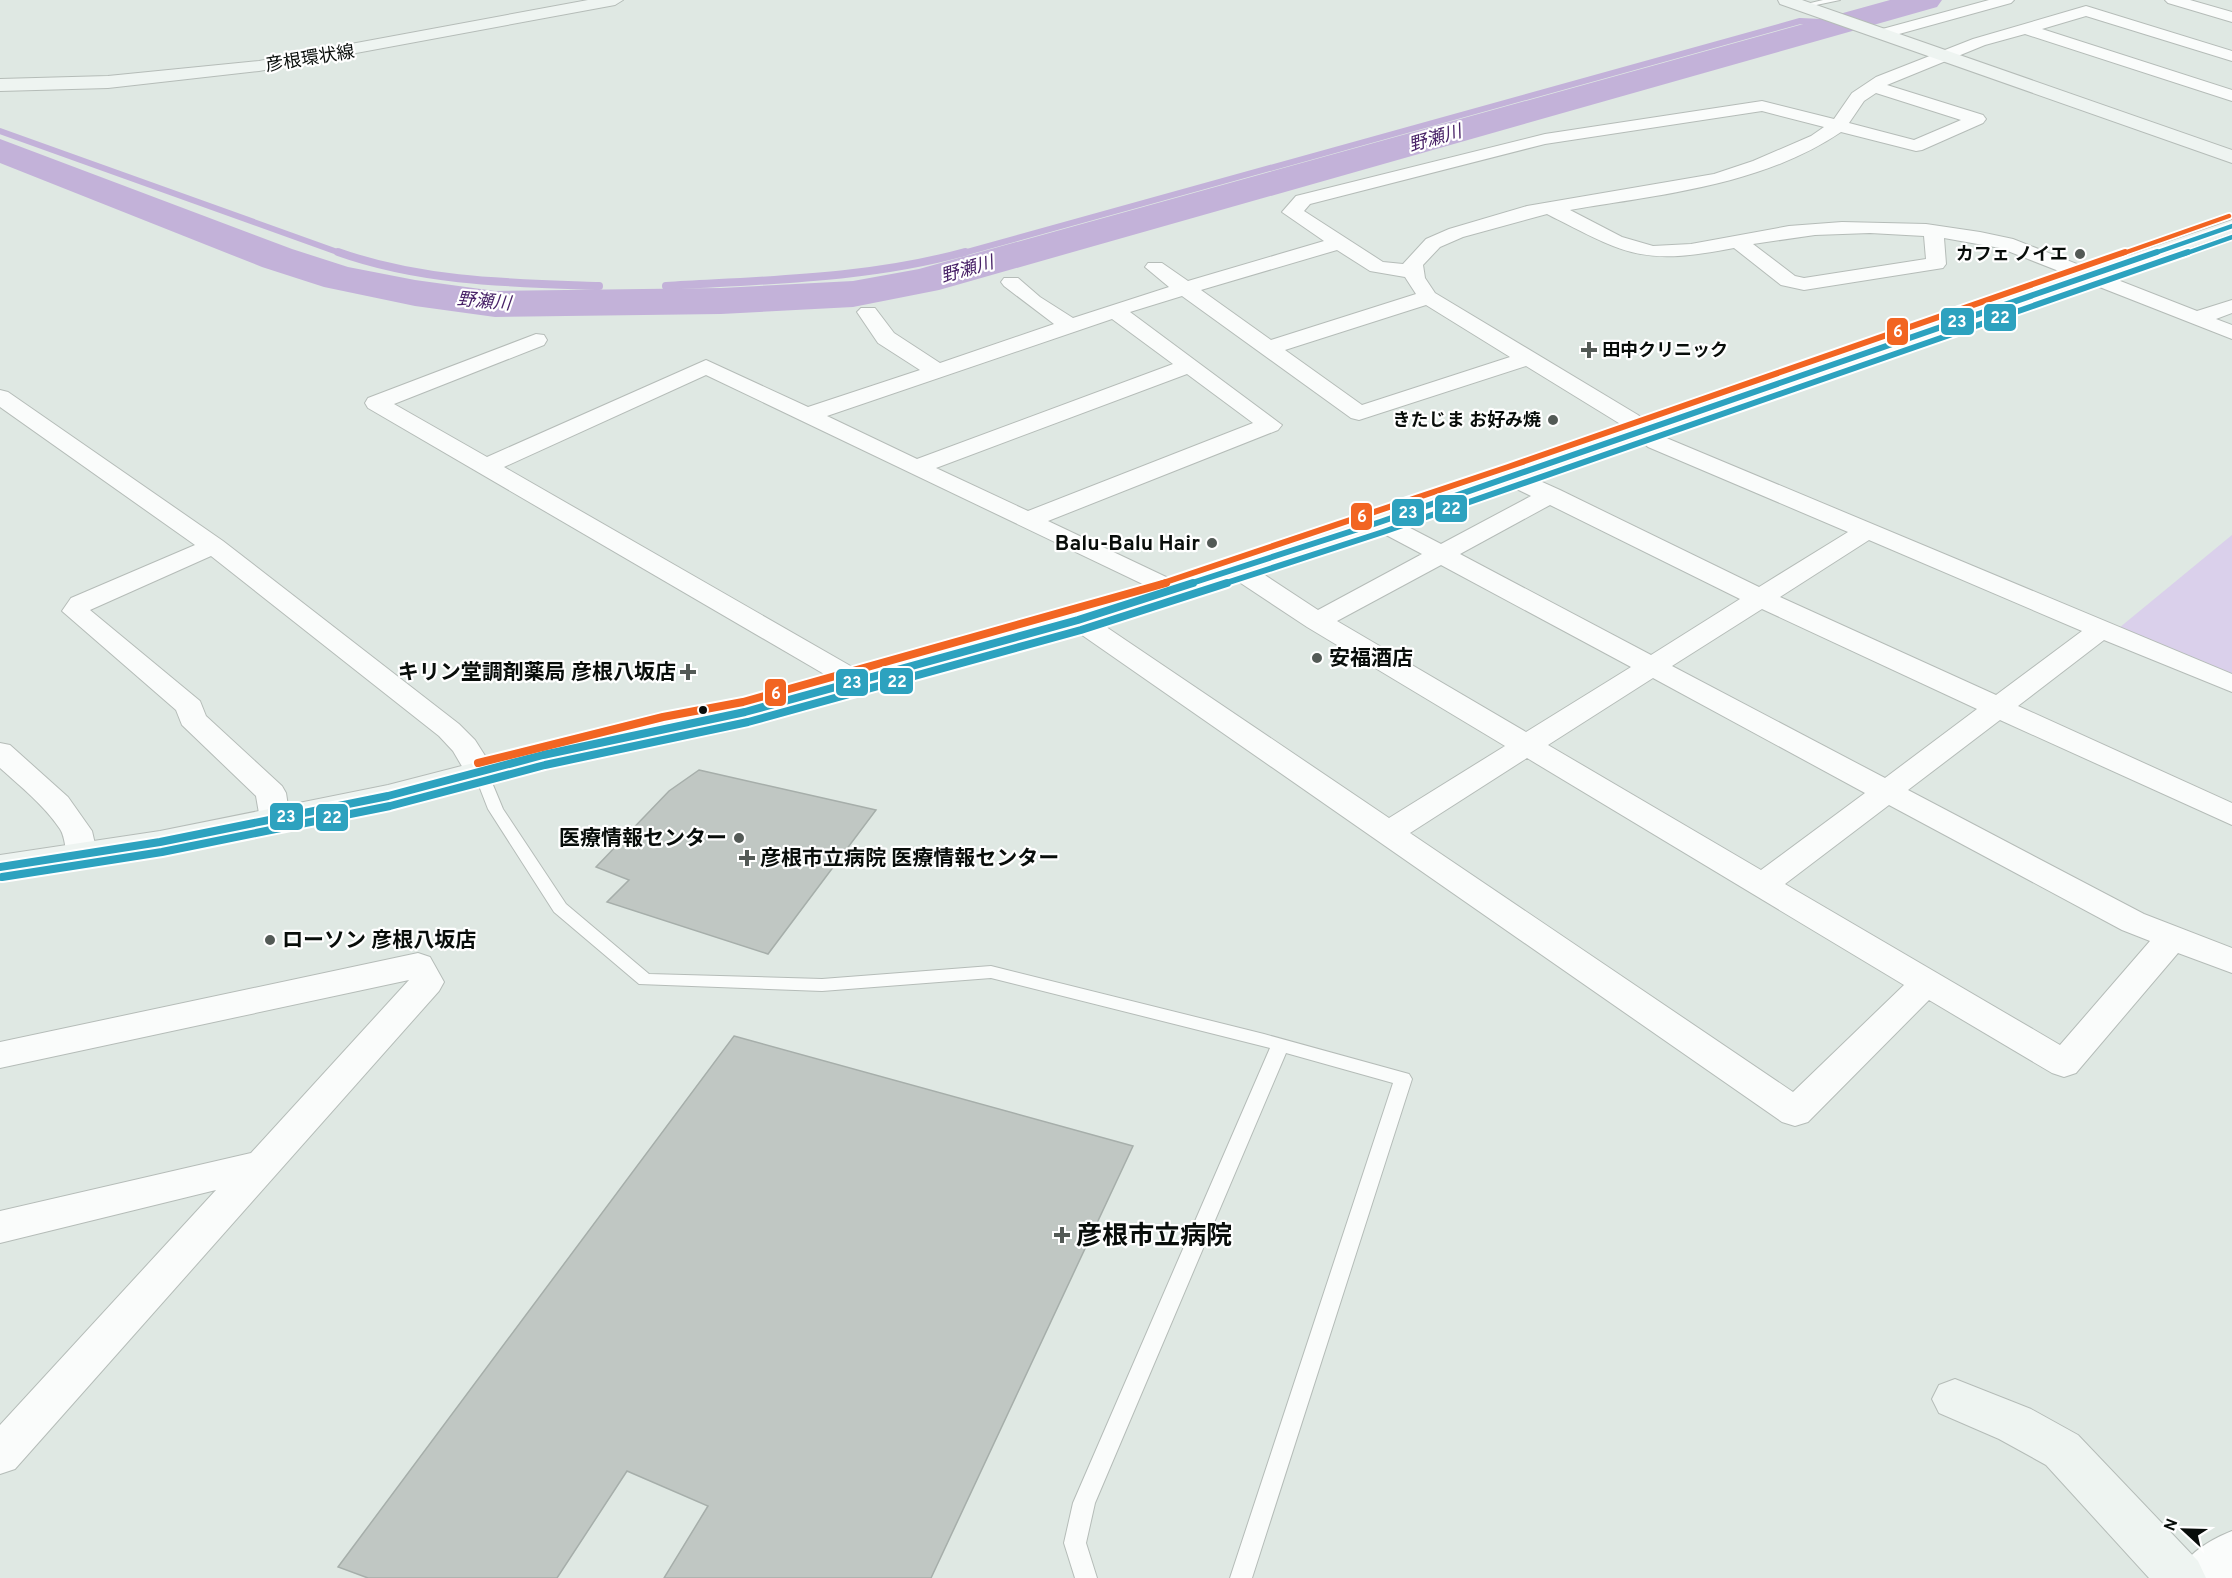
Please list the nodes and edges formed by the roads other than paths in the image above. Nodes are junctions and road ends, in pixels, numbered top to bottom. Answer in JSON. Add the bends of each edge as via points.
{"nodes":[{"id":1,"x":615,"y":0,"type":"edge"},
{"id":2,"x":1836,"y":0,"type":"edge"},
{"id":3,"x":2006,"y":0,"type":"edge"},
{"id":4,"x":2173,"y":0,"type":"edge"},
{"id":5,"x":1799,"y":5,"type":"edge"},
{"id":6,"x":2232,"y":17,"type":"edge"},
{"id":7,"x":2027,"y":29,"type":"junction"},
{"id":8,"x":1874,"y":31,"type":"junction"},
{"id":9,"x":1942,"y":56,"type":"junction"},
{"id":10,"x":2232,"y":56,"type":"edge"},
{"id":11,"x":0,"y":85,"type":"edge"},
{"id":12,"x":1873,"y":86,"type":"junction"},
{"id":13,"x":2232,"y":96,"type":"edge"},
{"id":14,"x":1838,"y":126,"type":"junction"},
{"id":15,"x":2232,"y":157,"type":"edge"},
{"id":16,"x":1550,"y":208,"type":"junction"},
{"id":17,"x":2232,"y":226,"type":"edge"},
{"id":18,"x":1934,"y":233,"type":"junction"},
{"id":19,"x":1737,"y":241,"type":"junction"},
{"id":20,"x":1340,"y":243,"type":"junction"},
{"id":21,"x":1155,"y":267,"type":"dead end"},
{"id":22,"x":1414,"y":272,"type":"junction"},
{"id":23,"x":2088,"y":276,"type":"junction"},
{"id":24,"x":1011,"y":282,"type":"dead end"},
{"id":25,"x":1185,"y":289,"type":"junction"},
{"id":26,"x":1428,"y":297,"type":"junction"},
{"id":27,"x":2232,"y":306,"type":"edge"},
{"id":28,"x":1115,"y":311,"type":"junction"},
{"id":29,"x":868,"y":312,"type":"dead end"},
{"id":30,"x":2196,"y":319,"type":"junction"},
{"id":31,"x":1071,"y":326,"type":"junction"},
{"id":32,"x":2232,"y":333,"type":"edge"},
{"id":33,"x":536,"y":340,"type":"dead end"},
{"id":34,"x":1268,"y":348,"type":"junction"},
{"id":35,"x":1528,"y":358,"type":"junction"},
{"id":36,"x":1189,"y":366,"type":"junction"},
{"id":37,"x":937,"y":371,"type":"junction"},
{"id":38,"x":0,"y":397,"type":"edge"},
{"id":39,"x":808,"y":415,"type":"junction"},
{"id":40,"x":1641,"y":430,"type":"junction"},
{"id":41,"x":485,"y":467,"type":"junction"},
{"id":42,"x":917,"y":467,"type":"junction"},
{"id":43,"x":1511,"y":477,"type":"junction"},
{"id":44,"x":1551,"y":495,"type":"junction"},
{"id":45,"x":1028,"y":520,"type":"junction"},
{"id":46,"x":1380,"y":522,"type":"junction"},
{"id":47,"x":1866,"y":531,"type":"junction"},
{"id":48,"x":214,"y":546,"type":"junction"},
{"id":49,"x":1438,"y":554,"type":"junction"},
{"id":50,"x":1239,"y":570,"type":"junction"},
{"id":51,"x":1174,"y":591,"type":"junction"},
{"id":52,"x":1760,"y":598,"type":"junction"},
{"id":53,"x":1078,"y":620,"type":"junction"},
{"id":54,"x":1317,"y":621,"type":"junction"},
{"id":55,"x":2103,"y":628,"type":"junction"},
{"id":56,"x":1650,"y":667,"type":"junction"},
{"id":57,"x":858,"y":682,"type":"junction"},
{"id":58,"x":2232,"y":684,"type":"edge"},
{"id":59,"x":1998,"y":707,"type":"junction"},
{"id":60,"x":1527,"y":745,"type":"junction"},
{"id":61,"x":0,"y":752,"type":"edge"},
{"id":62,"x":481,"y":773,"type":"junction"},
{"id":63,"x":1886,"y":792,"type":"junction"},
{"id":64,"x":2232,"y":815,"type":"edge"},
{"id":65,"x":275,"y":819,"type":"junction"},
{"id":66,"x":1388,"y":833,"type":"junction"},
{"id":67,"x":81,"y":853,"type":"junction"},
{"id":68,"x":0,"y":867,"type":"edge"},
{"id":69,"x":1763,"y":885,"type":"junction"},
{"id":70,"x":2172,"y":938,"type":"junction"},
{"id":71,"x":2232,"y":961,"type":"edge"},
{"id":72,"x":1927,"y":982,"type":"junction"},
{"id":73,"x":1280,"y":1045,"type":"junction"},
{"id":74,"x":0,"y":1055,"type":"edge"},
{"id":75,"x":264,"y":1164,"type":"junction"},
{"id":76,"x":0,"y":1227,"type":"edge"},
{"id":77,"x":1955,"y":1399,"type":"dead end"},
{"id":78,"x":16,"y":1424,"type":"edge"},
{"id":79,"x":0,"y":1455,"type":"edge"},
{"id":80,"x":2232,"y":1552,"type":"edge"},
{"id":81,"x":1086,"y":1578,"type":"edge"},
{"id":82,"x":1241,"y":1578,"type":"edge"},
{"id":83,"x":2181,"y":1578,"type":"edge"},
{"id":84,"x":2197,"y":1578,"type":"edge"}],
"edges":[{"from":1,"to":11,"type":"street","name":"彦根環状線","via":[[259,66],[108,82]]},
{"from":2,"to":5,"type":"lane"},
{"from":3,"to":8,"type":"street"},
{"from":4,"to":6,"type":"street"},
{"from":5,"to":8,"type":"street"},
{"from":7,"to":9,"type":"street"},
{"from":7,"to":10,"type":"street","via":[[2086,12]]},
{"from":7,"to":13,"type":"street"},
{"from":8,"to":9,"type":"street"},
{"from":9,"to":12,"type":"street"},
{"from":9,"to":15,"type":"street"},
{"from":12,"to":14,"type":"street","via":[[1858,97]]},
{"from":12,"to":14,"type":"street","via":[[1977,119],[1916,147]]},
{"from":14,"to":16,"type":"street","via":[[1817,140],[1760,165],[1717,178]]},
{"from":14,"to":20,"type":"street","via":[[1762,105],[1555,137],[1303,200],[1292,212]]},
{"from":16,"to":19,"type":"street","via":[[1636,249],[1658,252]]},
{"from":16,"to":22,"type":"street","via":[[1433,243],[1413,264]]},
{"from":17,"to":23,"type":"street"},
{"from":18,"to":19,"type":"street","via":[[1859,226]]},
{"from":18,"to":19,"type":"street","via":[[1936,264],[1804,284],[1788,281]]},
{"from":18,"to":23,"type":"street","via":[[2006,243]]},
{"from":20,"to":22,"type":"street","via":[[1377,267]]},
{"from":20,"to":25,"type":"street"},
{"from":21,"to":25,"type":"street"},
{"from":22,"to":26,"type":"street"},
{"from":23,"to":30,"type":"street"},
{"from":23,"to":40,"type":"street"},
{"from":24,"to":31,"type":"street"},
{"from":25,"to":28,"type":"street"},
{"from":25,"to":34,"type":"street"},
{"from":26,"to":34,"type":"street"},
{"from":26,"to":35,"type":"street"},
{"from":27,"to":30,"type":"street"},
{"from":28,"to":31,"type":"street"},
{"from":28,"to":36,"type":"street"},
{"from":29,"to":37,"type":"street","via":[[886,338]]},
{"from":30,"to":32,"type":"street"},
{"from":31,"to":37,"type":"street"},
{"from":33,"to":41,"type":"street","via":[[376,403]]},
{"from":34,"to":35,"type":"street","via":[[1359,413]]},
{"from":35,"to":40,"type":"street"},
{"from":36,"to":42,"type":"street"},
{"from":36,"to":45,"type":"street","via":[[1270,425]]},
{"from":37,"to":39,"type":"street"},
{"from":38,"to":48,"type":"street"},
{"from":39,"to":41,"type":"street","via":[[706,367]]},
{"from":39,"to":42,"type":"street"},
{"from":40,"to":43,"type":"street"},
{"from":40,"to":47,"type":"street","via":[[1656,442]]},
{"from":41,"to":57,"type":"street"},
{"from":42,"to":45,"type":"street"},
{"from":43,"to":44,"type":"street"},
{"from":43,"to":46,"type":"street"},
{"from":44,"to":49,"type":"street"},
{"from":44,"to":52,"type":"street"},
{"from":45,"to":51,"type":"street"},
{"from":46,"to":49,"type":"street"},
{"from":46,"to":50,"type":"street"},
{"from":47,"to":52,"type":"street"},
{"from":47,"to":55,"type":"street"},
{"from":48,"to":62,"type":"street","via":[[449,730],[465,746]]},
{"from":48,"to":65,"type":"street","via":[[80,604],[75,611],[190,707],[192,719],[272,793]]},
{"from":49,"to":54,"type":"street"},
{"from":49,"to":56,"type":"street"},
{"from":50,"to":51,"type":"street"},
{"from":50,"to":54,"type":"street"},
{"from":51,"to":53,"type":"street"},
{"from":52,"to":56,"type":"street"},
{"from":52,"to":59,"type":"street"},
{"from":53,"to":57,"type":"street"},
{"from":53,"to":66,"type":"street"},
{"from":54,"to":60,"type":"street"},
{"from":55,"to":58,"type":"street"},
{"from":55,"to":59,"type":"street"},
{"from":56,"to":60,"type":"street"},
{"from":56,"to":63,"type":"street"},
{"from":57,"to":62,"type":"street"},
{"from":59,"to":63,"type":"street"},
{"from":59,"to":64,"type":"street"},
{"from":60,"to":66,"type":"street"},
{"from":60,"to":69,"type":"street"},
{"from":61,"to":67,"type":"street","via":[[57,804],[77,831]]},
{"from":62,"to":65,"type":"street"},
{"from":62,"to":73,"type":"lane","via":[[496,809],[560,908],[645,980],[822,985],[991,972]]},
{"from":63,"to":69,"type":"street"},
{"from":63,"to":70,"type":"street","via":[[2133,922]]},
{"from":65,"to":67,"type":"street"},
{"from":66,"to":72,"type":"street","via":[[1795,1112]]},
{"from":67,"to":68,"type":"street"},
{"from":69,"to":72,"type":"street"},
{"from":70,"to":71,"type":"street"},
{"from":70,"to":72,"type":"street","via":[[2064,1064]]},
{"from":73,"to":81,"type":"lane","via":[[1084,1503],[1075,1543]]},
{"from":73,"to":82,"type":"lane","via":[[1403,1079]]},
{"from":74,"to":75,"type":"street","via":[[418,965],[427,982]]},
{"from":75,"to":76,"type":"street"},
{"from":75,"to":78,"type":"street"},
{"from":77,"to":83,"type":"street","via":[[2015,1424],[2062,1450]]},
{"from":78,"to":79,"type":"street"},
{"from":80,"to":84,"type":"street"}]}
